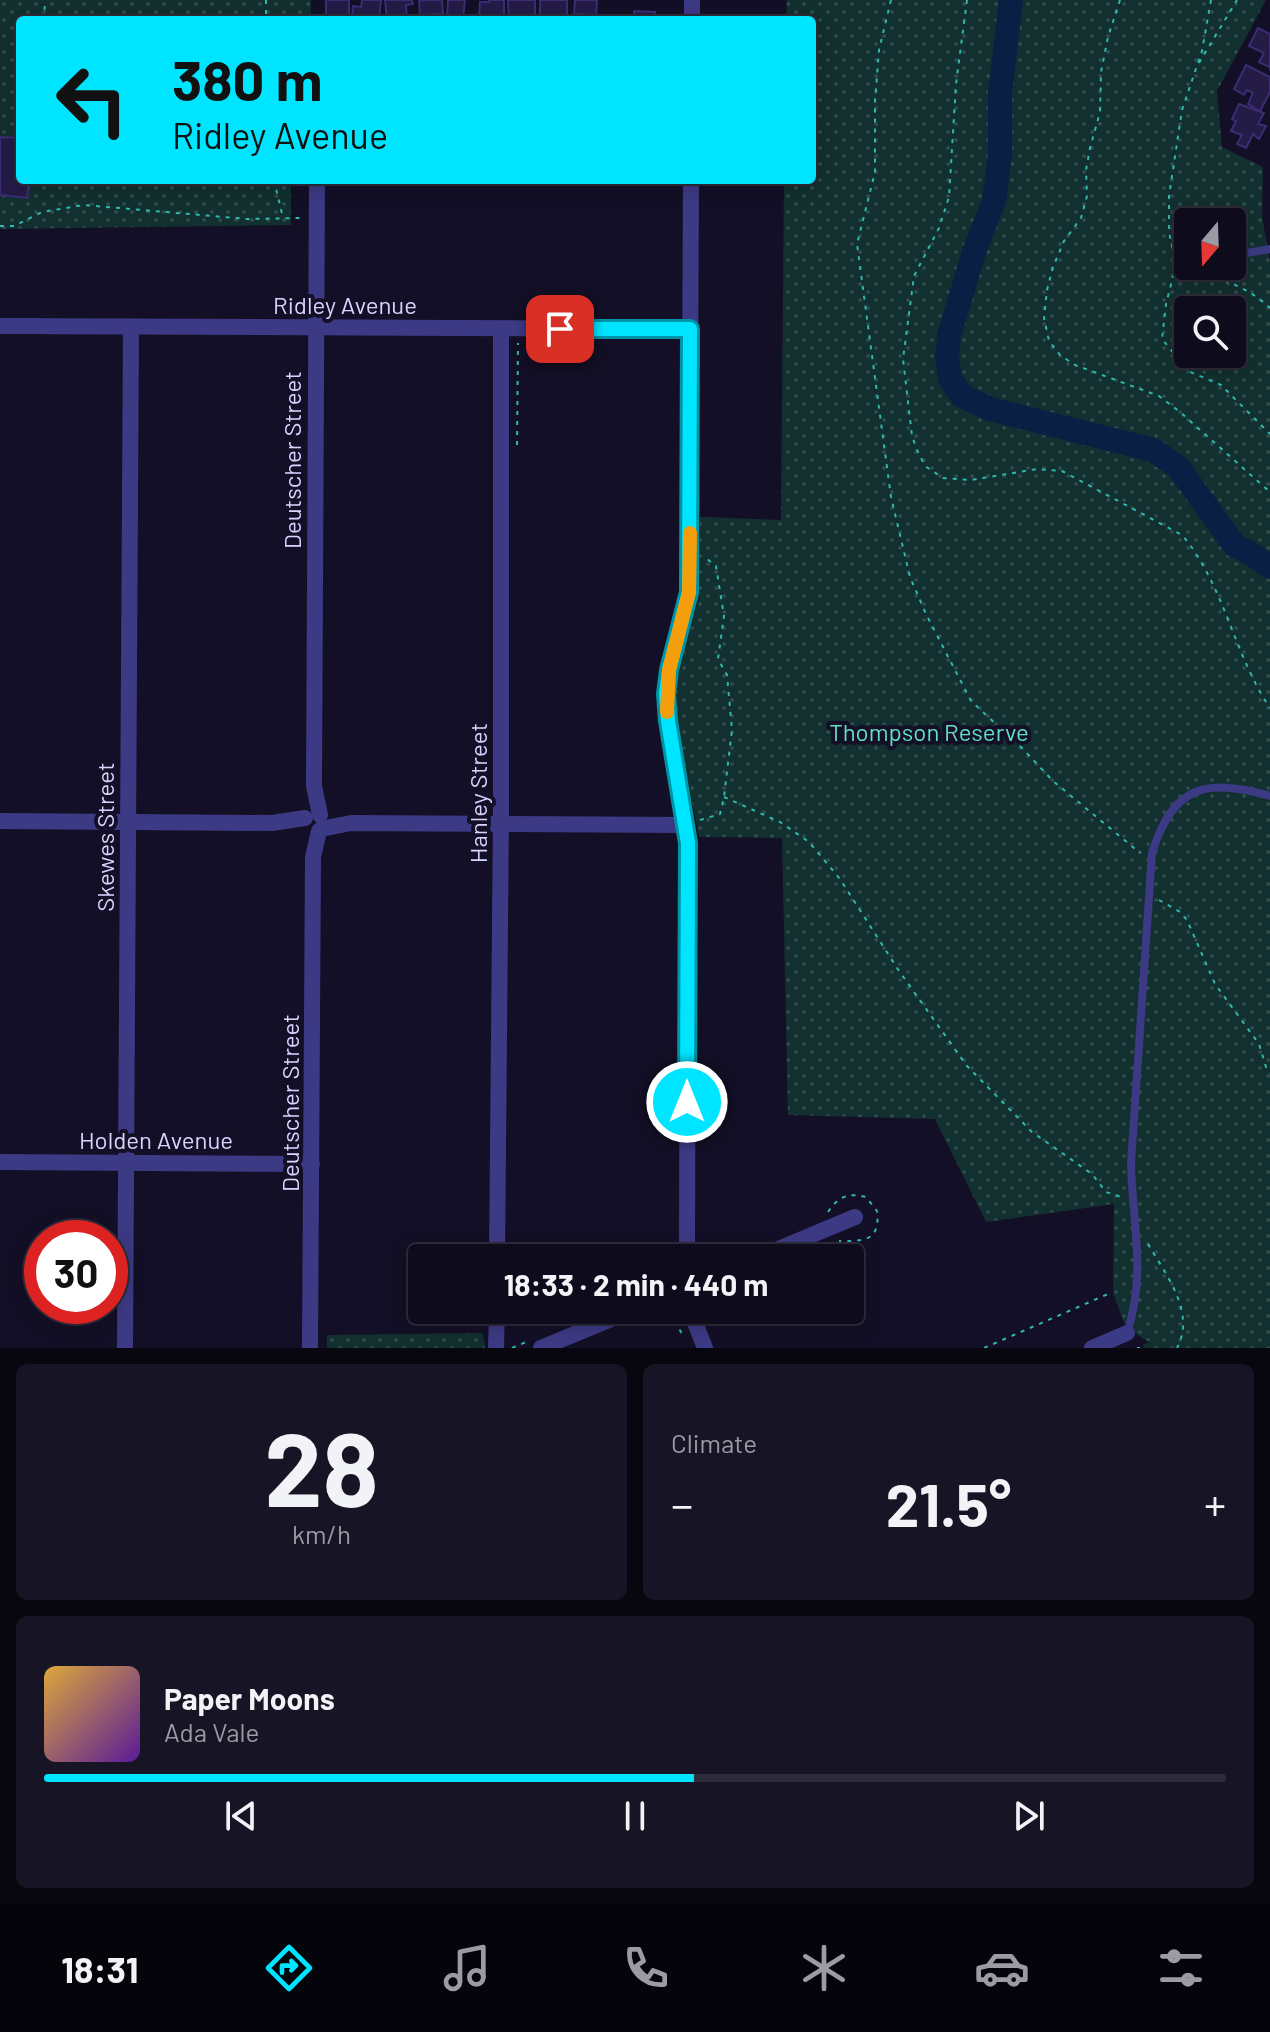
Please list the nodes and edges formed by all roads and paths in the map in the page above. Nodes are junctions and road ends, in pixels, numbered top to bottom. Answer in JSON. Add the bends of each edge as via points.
{"nodes":[{"id":1,"x":891,"y":0,"type":"edge"},
{"id":2,"x":967,"y":0,"type":"edge"},
{"id":3,"x":1120,"y":0,"type":"edge"},
{"id":4,"x":1211,"y":0,"type":"edge"},
{"id":5,"x":1237,"y":0,"type":"edge"},
{"id":6,"x":1197,"y":67,"type":"junction"},
{"id":7,"x":275,"y":184,"type":"edge"},
{"id":8,"x":317,"y":184,"type":"edge"},
{"id":9,"x":691,"y":184,"type":"edge"},
{"id":10,"x":304,"y":218,"type":"dead end"},
{"id":11,"x":283,"y":219,"type":"junction"},
{"id":12,"x":0,"y":226,"type":"edge"},
{"id":13,"x":1270,"y":249,"type":"edge"},
{"id":14,"x":1246,"y":253,"type":"edge"},
{"id":15,"x":1174,"y":256,"type":"edge"},
{"id":16,"x":1174,"y":273,"type":"edge"},
{"id":17,"x":1225,"y":280,"type":"edge"},
{"id":18,"x":1270,"y":308,"type":"edge"},
{"id":19,"x":0,"y":326,"type":"edge"},
{"id":20,"x":131,"y":327,"type":"junction"},
{"id":21,"x":315,"y":327,"type":"junction"},
{"id":22,"x":501,"y":329,"type":"junction"},
{"id":23,"x":690,"y":329,"type":"junction"},
{"id":24,"x":1270,"y":434,"type":"edge"},
{"id":25,"x":1270,"y":492,"type":"edge"},
{"id":26,"x":690,"y":553,"type":"junction"},
{"id":27,"x":1270,"y":708,"type":"edge"},
{"id":28,"x":1270,"y":796,"type":"edge"},
{"id":29,"x":724,"y":797,"type":"junction"},
{"id":30,"x":0,"y":821,"type":"edge"},
{"id":31,"x":128,"y":822,"type":"junction"},
{"id":32,"x":313,"y":823,"type":"junction"},
{"id":33,"x":501,"y":824,"type":"junction"},
{"id":34,"x":685,"y":825,"type":"junction"},
{"id":35,"x":1151,"y":861,"type":"junction"},
{"id":36,"x":1148,"y":897,"type":"junction"},
{"id":37,"x":1270,"y":1073,"type":"edge"},
{"id":38,"x":0,"y":1162,"type":"edge"},
{"id":39,"x":124,"y":1163,"type":"junction"},
{"id":40,"x":312,"y":1164,"type":"junction"},
{"id":41,"x":1133,"y":1201,"type":"junction"},
{"id":42,"x":855,"y":1217,"type":"dead end"},
{"id":43,"x":1146,"y":1240,"type":"dead end"},
{"id":44,"x":497,"y":1244,"type":"edge"},
{"id":45,"x":687,"y":1244,"type":"edge"},
{"id":46,"x":790,"y":1244,"type":"edge"},
{"id":47,"x":1108,"y":1294,"type":"dead end"},
{"id":48,"x":497,"y":1324,"type":"edge"},
{"id":49,"x":599,"y":1324,"type":"edge"},
{"id":50,"x":677,"y":1324,"type":"edge"},
{"id":51,"x":696,"y":1324,"type":"edge"},
{"id":52,"x":1127,"y":1333,"type":"joint"},
{"id":53,"x":687,"y":1343,"type":"dead end"},
{"id":54,"x":125,"y":1348,"type":"edge"},
{"id":55,"x":310,"y":1348,"type":"edge"},
{"id":56,"x":496,"y":1348,"type":"edge"},
{"id":57,"x":541,"y":1348,"type":"edge"},
{"id":58,"x":705,"y":1348,"type":"edge"},
{"id":59,"x":984,"y":1348,"type":"edge"},
{"id":60,"x":1092,"y":1348,"type":"edge"},
{"id":61,"x":1177,"y":1348,"type":"edge"}],
"edges":[{"from":1,"to":35,"type":"path","via":[[879,50],[875,172],[858,254],[891,497],[910,577],[971,701],[1053,781]]},
{"from":2,"to":27,"type":"path","via":[[949,197],[914,276],[903,359],[917,450],[925,466],[943,478],[1062,471],[1182,535],[1195,551]]},
{"from":3,"to":25,"type":"path","via":[[1101,72],[1087,196],[1047,290],[1044,318],[1049,341],[1075,365],[1159,396]]},
{"from":4,"to":6,"type":"path"},
{"from":5,"to":6,"type":"path"},
{"from":6,"to":15,"type":"path","via":[[1182,110],[1169,196]]},
{"from":7,"to":11,"type":"path"},
{"from":8,"to":21,"type":"street","name":"Deutscher Street"},
{"from":9,"to":23,"type":"street"},
{"from":10,"to":11,"type":"path"},
{"from":11,"to":12,"type":"path","via":[[84,205]]},
{"from":13,"to":14,"type":"lane"},
{"from":16,"to":24,"type":"path","via":[[1162,339],[1188,371],[1221,385]]},
{"from":17,"to":18,"type":"path","via":[[1256,294]]},
{"from":19,"to":20,"type":"street","name":"Ridley Avenue"},
{"from":20,"to":21,"type":"street","name":"Ridley Avenue"},
{"from":20,"to":31,"type":"street","name":"Skewes Street"},
{"from":21,"to":22,"type":"street","name":"Ridley Avenue"},
{"from":21,"to":32,"type":"street","name":"Deutscher Street"},
{"from":22,"to":23,"type":"street","name":"Ridley Avenue"},
{"from":22,"to":33,"type":"street","name":"Hanley Street"},
{"from":23,"to":26,"type":"street"},
{"from":26,"to":29,"type":"path","via":[[716,566],[724,616],[718,659],[727,675],[732,730]]},
{"from":26,"to":34,"type":"street","via":[[689,592],[666,694]]},
{"from":28,"to":35,"type":"lane","via":[[1218,786],[1185,798],[1162,825]]},
{"from":29,"to":34,"type":"path","via":[[720,814]]},
{"from":29,"to":41,"type":"path","via":[[780,822],[809,842],[840,879],[967,1066],[1032,1132],[1092,1174],[1106,1192]]},
{"from":30,"to":31,"type":"street"},
{"from":31,"to":32,"type":"street"},
{"from":31,"to":39,"type":"street","name":"Skewes Street"},
{"from":32,"to":33,"type":"street"},
{"from":32,"to":40,"type":"street","name":"Deutscher Street"},
{"from":33,"to":34,"type":"street"},
{"from":33,"to":44,"type":"street","name":"Hanley Street"},
{"from":34,"to":45,"type":"street"},
{"from":35,"to":36,"type":"lane"},
{"from":36,"to":37,"type":"path","via":[[1170,905],[1187,920],[1215,984],[1259,1044]]},
{"from":36,"to":41,"type":"lane"},
{"from":38,"to":39,"type":"street","name":"Holden Avenue"},
{"from":39,"to":40,"type":"street","name":"Holden Avenue"},
{"from":39,"to":54,"type":"street","name":"Skewes Street"},
{"from":40,"to":55,"type":"street","name":"Deutscher Street"},
{"from":41,"to":52,"type":"lane","via":[[1137,1266]]},
{"from":42,"to":46,"type":"street"},
{"from":43,"to":61,"type":"path","via":[[1184,1313]]},
{"from":47,"to":59,"type":"path"},
{"from":48,"to":56,"type":"street"},
{"from":49,"to":57,"type":"street"},
{"from":50,"to":53,"type":"path"},
{"from":51,"to":58,"type":"street"},
{"from":52,"to":60,"type":"street"}]}
